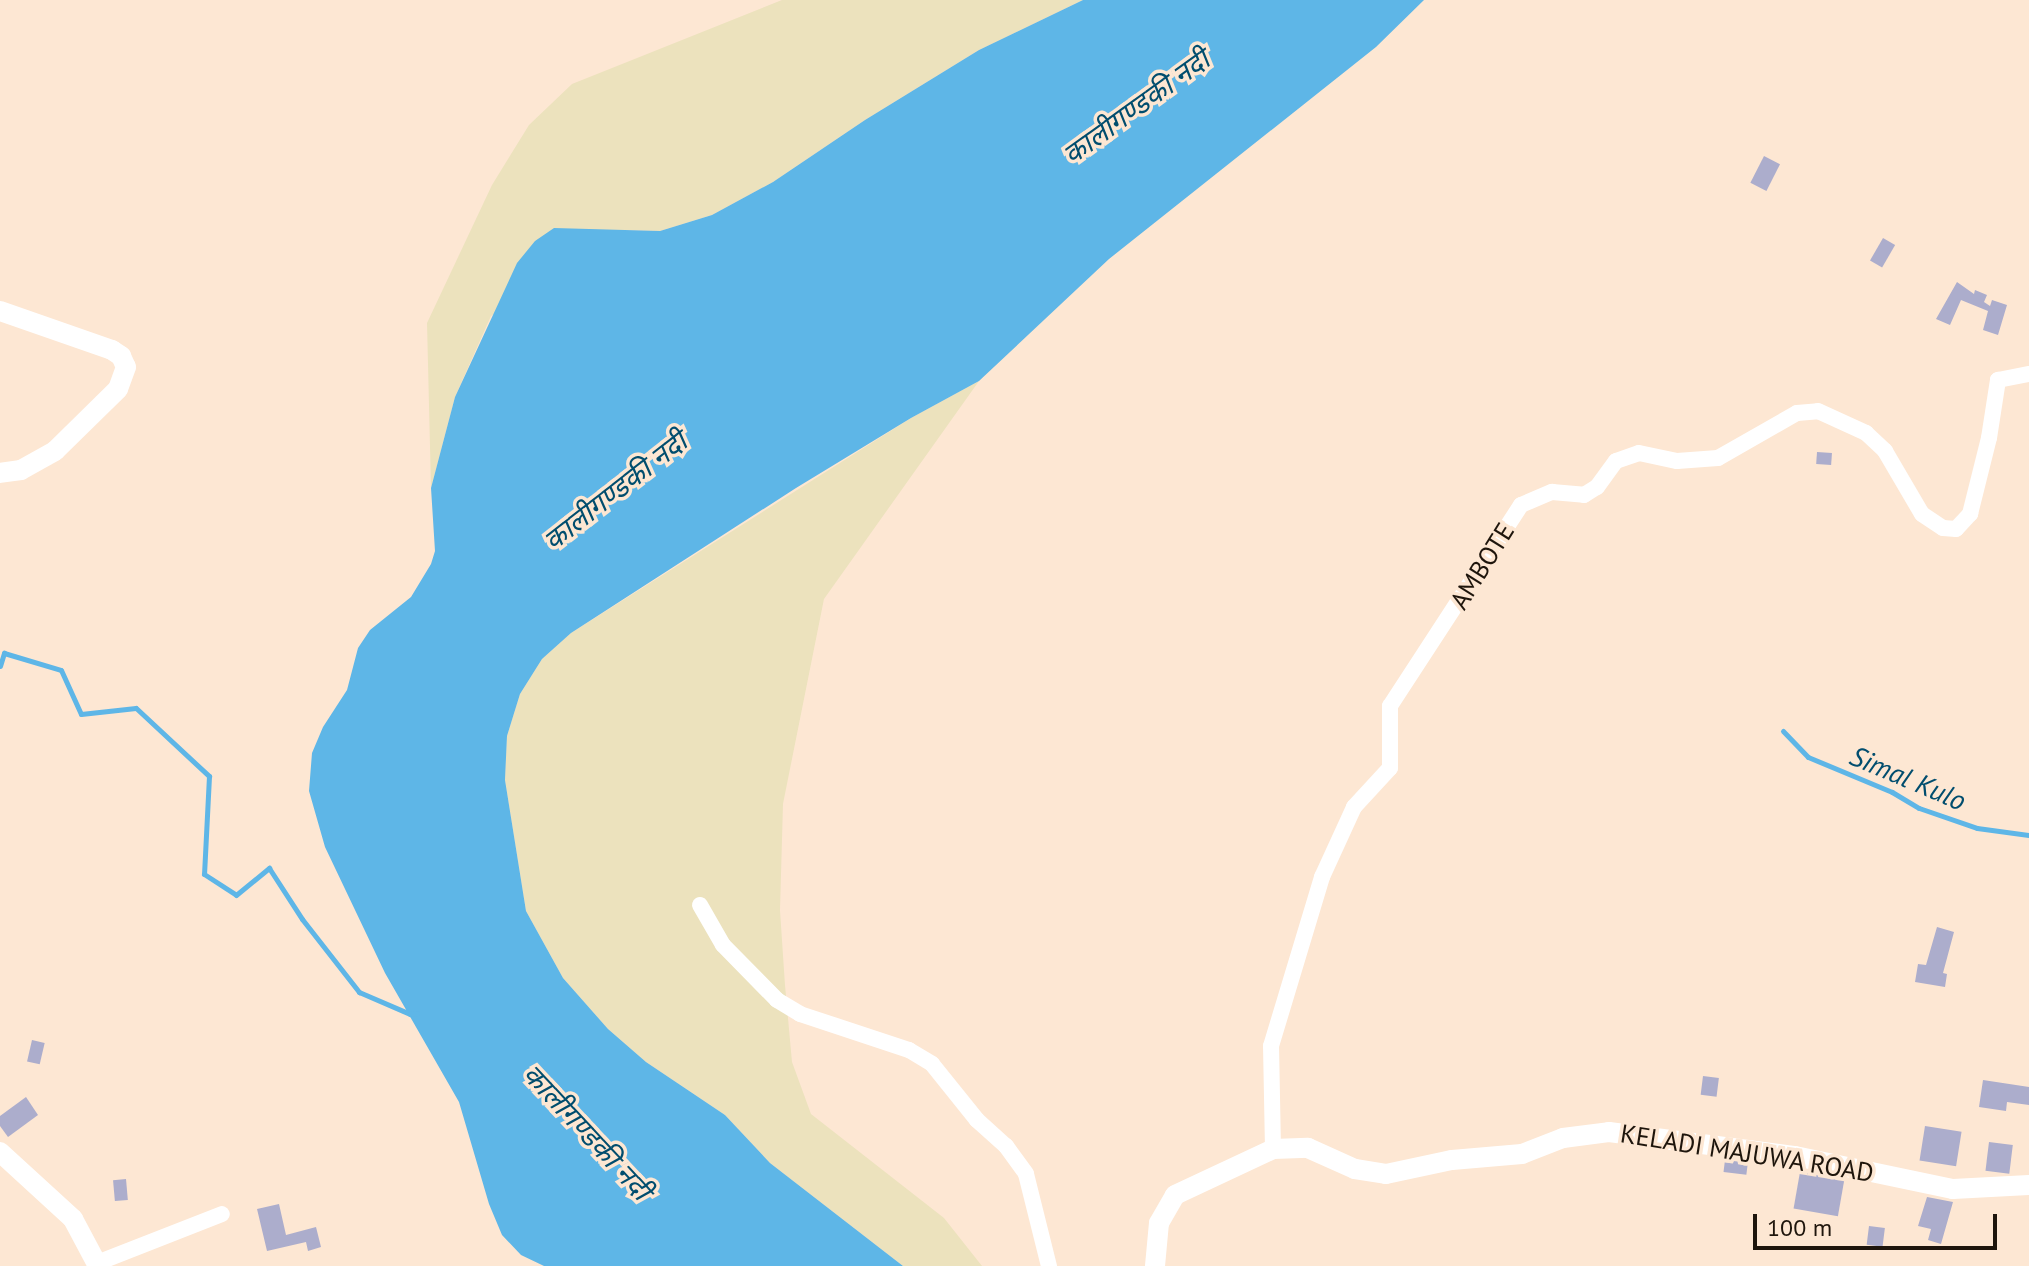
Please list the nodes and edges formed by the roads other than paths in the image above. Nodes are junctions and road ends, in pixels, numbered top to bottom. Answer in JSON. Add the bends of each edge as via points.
{"nodes":[{"id":1,"x":0,"y":311,"type":"edge"},
{"id":2,"x":2029,"y":374,"type":"edge"},
{"id":3,"x":0,"y":473,"type":"edge"},
{"id":4,"x":700,"y":905,"type":"dead end"},
{"id":5,"x":1273,"y":1149,"type":"junction"},
{"id":6,"x":0,"y":1152,"type":"edge"},
{"id":7,"x":2029,"y":1185,"type":"edge"},
{"id":8,"x":222,"y":1214,"type":"dead end"},
{"id":9,"x":97,"y":1264,"type":"edge"},
{"id":10,"x":1049,"y":1266,"type":"edge"},
{"id":11,"x":1155,"y":1266,"type":"edge"}],
"edges":[{"from":1,"to":3,"type":"main road","via":[[112,350],[126,367],[107,402],[55,451],[28,467]]},
{"from":2,"to":5,"type":"street","name":"AMBOTE","via":[[1998,380],[1970,514],[1956,529],[1943,528],[1922,514],[1885,451],[1866,433],[1818,411],[1797,413],[1718,458],[1677,461],[1639,453],[1616,461],[1584,495],[1552,492],[1521,505],[1390,706],[1390,768],[1354,807],[1322,877],[1271,1046]]},
{"from":4,"to":10,"type":"street","via":[[723,945],[777,1000],[800,1014],[909,1050],[932,1064],[1026,1174]]},
{"from":5,"to":7,"type":"main road","name":"KELADI MAJUWA ROAD","via":[[1308,1148],[1355,1169],[1386,1174],[1452,1160],[1522,1154],[1563,1138],[1609,1132],[1795,1156],[1953,1189]]},
{"from":5,"to":11,"type":"main road","name":"KELADI MAJUWA ROAD","via":[[1175,1195],[1159,1223]]},
{"from":6,"to":9,"type":"main road","via":[[73,1219]]},
{"from":8,"to":9,"type":"street"}]}
